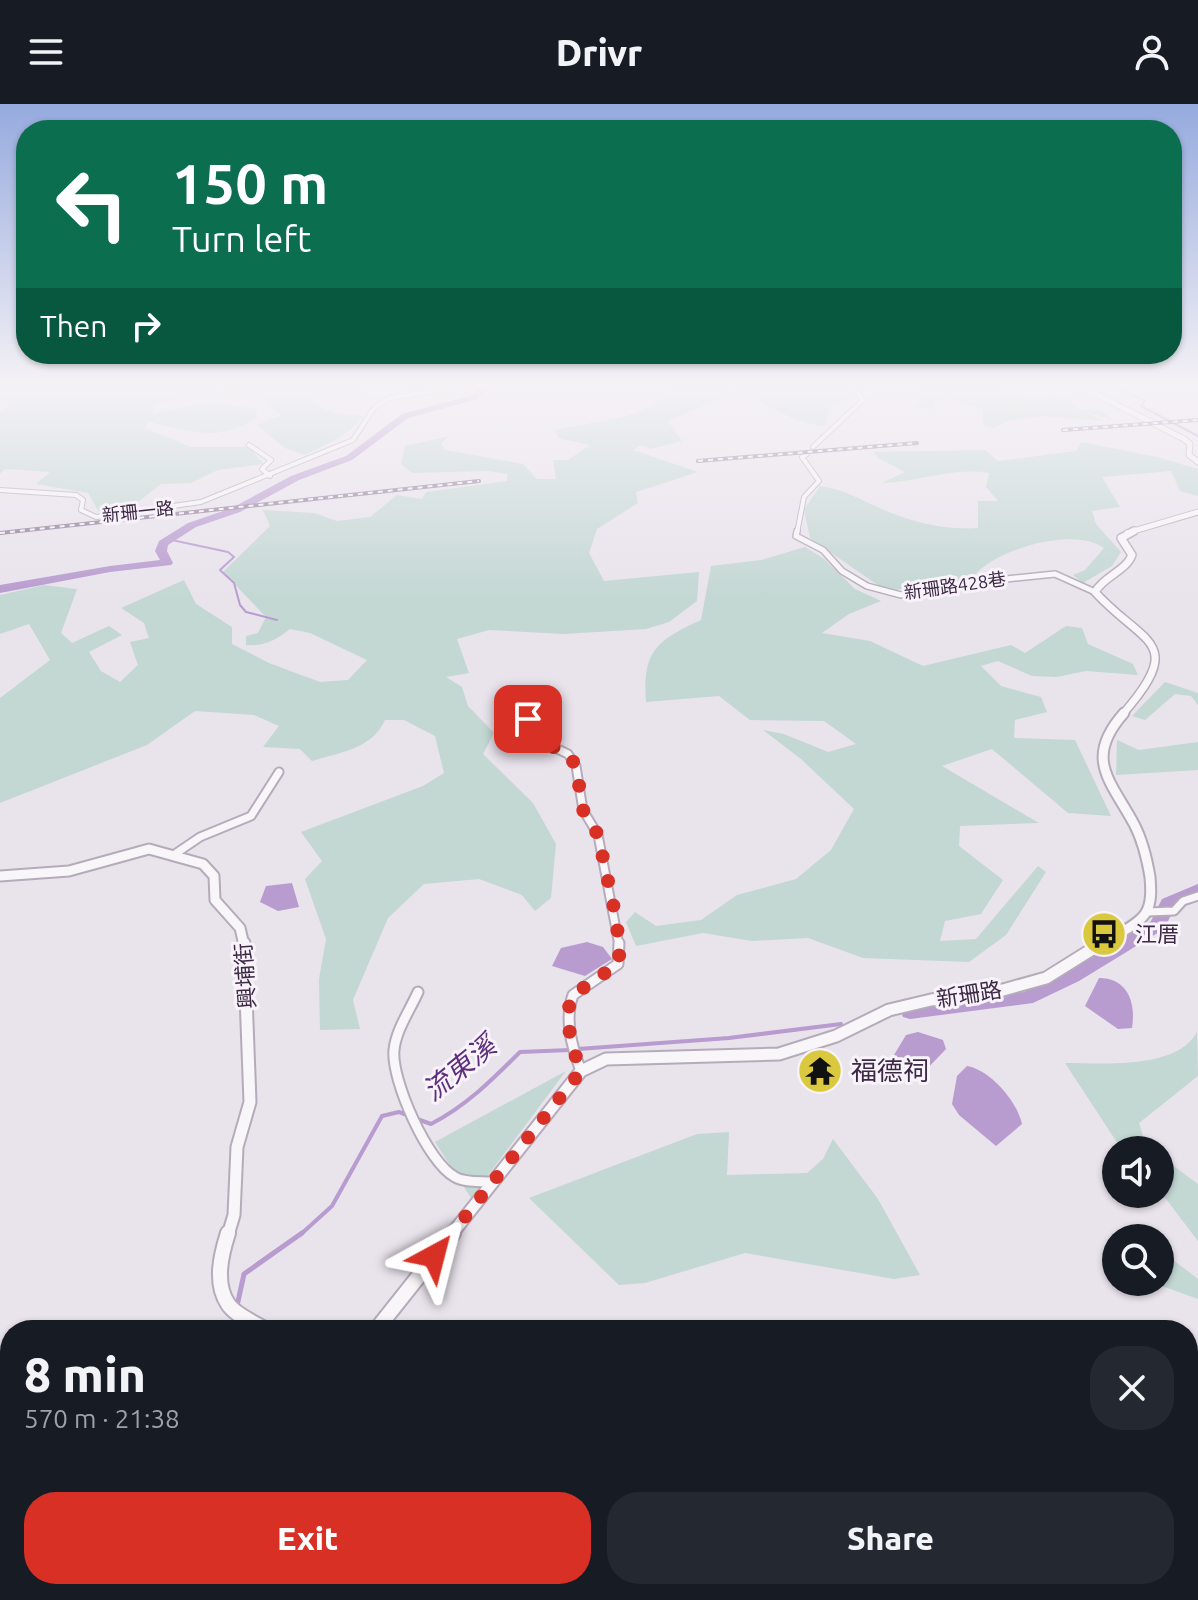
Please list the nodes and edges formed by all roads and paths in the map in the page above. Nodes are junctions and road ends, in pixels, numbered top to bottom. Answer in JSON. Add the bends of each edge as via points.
{"nodes":[{"id":1,"x":268,"y":458,"type":"edge"},
{"id":2,"x":312,"y":458,"type":"edge"},
{"id":3,"x":803,"y":458,"type":"edge"},
{"id":4,"x":270,"y":476,"type":"junction"},
{"id":5,"x":0,"y":490,"type":"edge"},
{"id":6,"x":1198,"y":512,"type":"edge"},
{"id":7,"x":1095,"y":592,"type":"junction"},
{"id":8,"x":528,"y":719,"type":"dead end"},
{"id":9,"x":279,"y":772,"type":"dead end"},
{"id":10,"x":175,"y":854,"type":"junction"},
{"id":11,"x":0,"y":876,"type":"edge"},
{"id":12,"x":1198,"y":896,"type":"edge"},
{"id":13,"x":1152,"y":912,"type":"junction"},
{"id":14,"x":418,"y":992,"type":"dead end"},
{"id":15,"x":579,"y":1066,"type":"junction"},
{"id":16,"x":492,"y":1182,"type":"junction"},
{"id":17,"x":248,"y":1320,"type":"edge"},
{"id":18,"x":384,"y":1320,"type":"edge"}],
"edges":[{"from":1,"to":4,"type":"street","via":[[262,469]]},
{"from":2,"to":4,"type":"street","name":"新珊一路"},
{"from":3,"to":7,"type":"street","name":"新珊路428巷","via":[[819,481],[804,497],[796,536],[823,550],[842,571],[867,586],[901,595],[935,586],[1055,574]]},
{"from":4,"to":5,"type":"street","name":"新珊一路","via":[[184,507],[96,517],[81,510],[83,500],[76,495]]},
{"from":6,"to":7,"type":"street","via":[[1125,534],[1121,538],[1132,555],[1130,561],[1101,581]]},
{"from":7,"to":13,"type":"street","via":[[1141,630],[1155,658],[1155,674],[1104,737],[1102,761],[1108,788],[1133,821],[1148,854]]},
{"from":8,"to":15,"type":"street","via":[[539,740],[568,754],[576,766],[583,810],[598,835],[620,949],[618,964],[569,1003]]},
{"from":9,"to":10,"type":"street","via":[[251,816],[200,837]]},
{"from":10,"to":11,"type":"street","name":"興埔街","via":[[149,849],[69,871]]},
{"from":10,"to":17,"type":"street","name":"興埔街","via":[[209,868],[215,900],[240,928],[246,953],[250,1102],[237,1147],[234,1215],[220,1271],[229,1306]]},
{"from":12,"to":13,"type":"street","via":[[1174,911]]},
{"from":13,"to":15,"type":"street","name":"新珊路","via":[[1046,978],[889,1010],[836,1036],[779,1054],[606,1059]]},
{"from":14,"to":16,"type":"street","via":[[393,1053],[409,1110],[417,1130],[453,1177]]},
{"from":15,"to":16,"type":"street"},
{"from":16,"to":18,"type":"street"}]}
